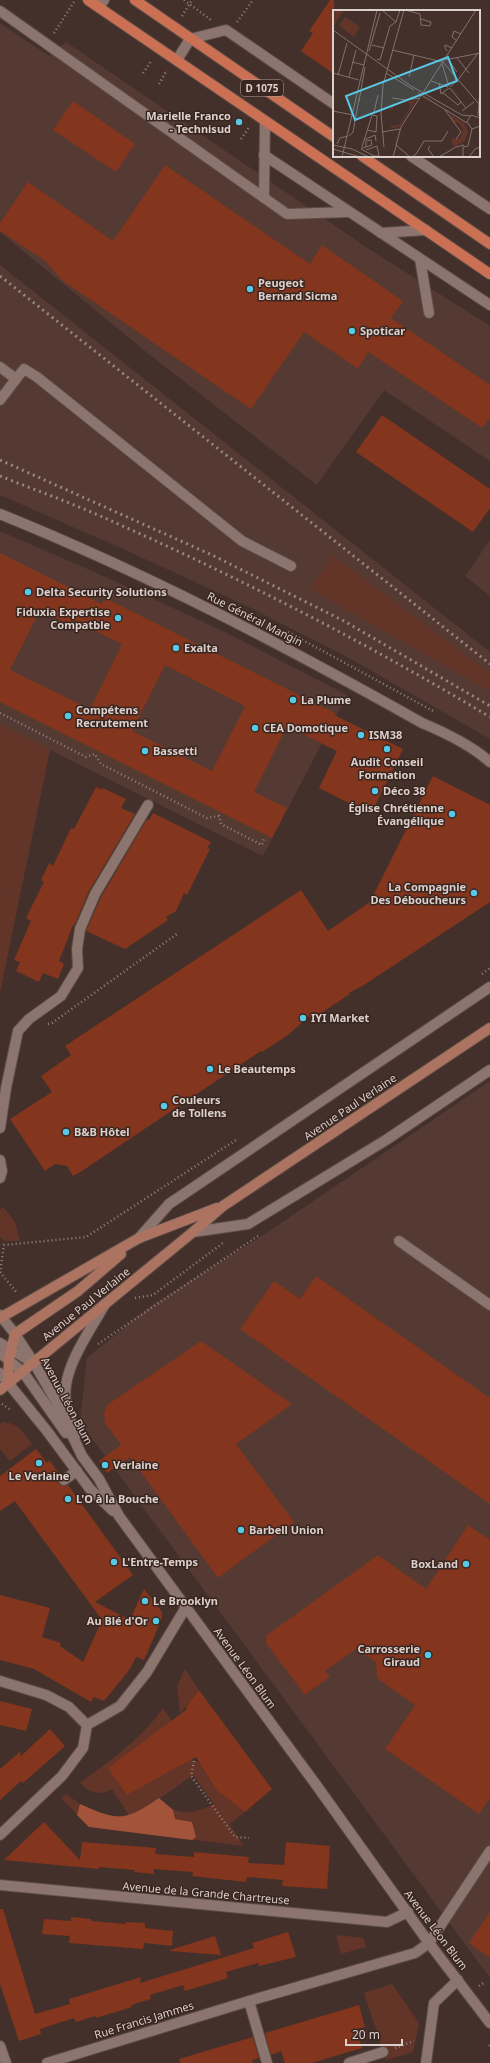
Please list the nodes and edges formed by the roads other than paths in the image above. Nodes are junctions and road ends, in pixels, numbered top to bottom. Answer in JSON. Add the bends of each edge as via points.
{"nodes":[{"id":1,"x":88,"y":0,"type":"edge"},
{"id":2,"x":135,"y":0,"type":"edge"},
{"id":3,"x":102,"y":4,"type":"edge"},
{"id":4,"x":0,"y":11,"type":"edge"},
{"id":5,"x":190,"y":39,"type":"junction"},
{"id":6,"x":178,"y":60,"type":"junction"},
{"id":7,"x":333,"y":103,"type":"edge"},
{"id":8,"x":265,"y":121,"type":"junction"},
{"id":9,"x":333,"y":136,"type":"edge"},
{"id":10,"x":264,"y":154,"type":"junction"},
{"id":11,"x":363,"y":157,"type":"edge"},
{"id":12,"x":412,"y":157,"type":"edge"},
{"id":13,"x":264,"y":198,"type":"junction"},
{"id":14,"x":490,"y":209,"type":"edge"},
{"id":15,"x":349,"y":212,"type":"junction"},
{"id":16,"x":426,"y":230,"type":"junction"},
{"id":17,"x":381,"y":233,"type":"junction"},
{"id":18,"x":490,"y":244,"type":"edge"},
{"id":19,"x":420,"y":259,"type":"junction"},
{"id":20,"x":490,"y":274,"type":"edge"},
{"id":21,"x":490,"y":306,"type":"edge"},
{"id":22,"x":429,"y":313,"type":"dead end"},
{"id":23,"x":0,"y":367,"type":"edge"},
{"id":24,"x":16,"y":379,"type":"junction"},
{"id":25,"x":0,"y":400,"type":"edge"},
{"id":26,"x":0,"y":514,"type":"edge"},
{"id":27,"x":291,"y":566,"type":"dead end"},
{"id":28,"x":490,"y":762,"type":"edge"},
{"id":29,"x":148,"y":805,"type":"dead end"},
{"id":30,"x":490,"y":987,"type":"edge"},
{"id":31,"x":490,"y":1028,"type":"edge"},
{"id":32,"x":490,"y":1070,"type":"edge"},
{"id":33,"x":0,"y":1128,"type":"edge"},
{"id":34,"x":0,"y":1160,"type":"edge"},
{"id":35,"x":0,"y":1178,"type":"edge"},
{"id":36,"x":223,"y":1206,"type":"junction"},
{"id":37,"x":193,"y":1232,"type":"junction"},
{"id":38,"x":139,"y":1238,"type":"junction"},
{"id":39,"x":399,"y":1241,"type":"dead end"},
{"id":40,"x":105,"y":1304,"type":"junction"},
{"id":41,"x":490,"y":1305,"type":"edge"},
{"id":42,"x":1,"y":1317,"type":"edge"},
{"id":43,"x":0,"y":1328,"type":"edge"},
{"id":44,"x":15,"y":1334,"type":"junction"},
{"id":45,"x":0,"y":1343,"type":"edge"},
{"id":46,"x":0,"y":1353,"type":"edge"},
{"id":47,"x":10,"y":1354,"type":"junction"},
{"id":48,"x":34,"y":1363,"type":"junction"},
{"id":49,"x":23,"y":1372,"type":"junction"},
{"id":50,"x":0,"y":1373,"type":"edge"},
{"id":51,"x":4,"y":1387,"type":"edge"},
{"id":52,"x":82,"y":1456,"type":"junction"},
{"id":53,"x":76,"y":1471,"type":"junction"},
{"id":54,"x":64,"y":1480,"type":"dead end"},
{"id":55,"x":119,"y":1516,"type":"junction"},
{"id":56,"x":186,"y":1607,"type":"junction"},
{"id":57,"x":0,"y":1681,"type":"edge"},
{"id":58,"x":87,"y":1725,"type":"junction"},
{"id":59,"x":0,"y":1835,"type":"edge"},
{"id":60,"x":490,"y":1851,"type":"edge"},
{"id":61,"x":0,"y":1885,"type":"edge"},
{"id":62,"x":408,"y":1912,"type":"junction"},
{"id":63,"x":429,"y":1943,"type":"junction"},
{"id":64,"x":458,"y":1980,"type":"junction"},
{"id":65,"x":249,"y":2001,"type":"junction"},
{"id":66,"x":490,"y":2023,"type":"edge"},
{"id":67,"x":0,"y":2046,"type":"edge"},
{"id":68,"x":384,"y":2052,"type":"road end"},
{"id":69,"x":6,"y":2063,"type":"edge"},
{"id":70,"x":47,"y":2063,"type":"edge"},
{"id":71,"x":267,"y":2063,"type":"edge"},
{"id":72,"x":349,"y":2063,"type":"edge"},
{"id":73,"x":426,"y":2063,"type":"edge"}],
"edges":[{"from":1,"to":3,"type":"main road","number":"D 1075"},
{"from":2,"to":5,"type":"main road","number":"D 1075"},
{"from":3,"to":6,"type":"main road","number":"D 1075"},
{"from":4,"to":13,"type":"street"},
{"from":5,"to":6,"type":"street"},
{"from":5,"to":7,"type":"street","via":[[228,32]]},
{"from":5,"to":9,"type":"main road","number":"D 1075"},
{"from":6,"to":8,"type":"main road","number":"D 1075"},
{"from":8,"to":10,"type":"street"},
{"from":8,"to":16,"type":"main road","number":"D 1075"},
{"from":10,"to":13,"type":"street"},
{"from":10,"to":15,"type":"street"},
{"from":11,"to":18,"type":"main road"},
{"from":12,"to":14,"type":"street"},
{"from":13,"to":15,"type":"street","via":[[287,214]]},
{"from":15,"to":17,"type":"street"},
{"from":16,"to":17,"type":"street"},
{"from":16,"to":20,"type":"main road","number":"D 1075"},
{"from":17,"to":19,"type":"street"},
{"from":19,"to":21,"type":"street"},
{"from":19,"to":22,"type":"street"},
{"from":23,"to":24,"type":"street"},
{"from":24,"to":25,"type":"street"},
{"from":24,"to":27,"type":"street","via":[[24,369],[37,377],[242,541]]},
{"from":26,"to":28,"type":"street","name":"Rue Général Mangin","via":[[74,544],[237,623],[441,731]]},
{"from":29,"to":33,"type":"street","via":[[95,894],[80,929],[78,968],[61,996],[18,1031]]},
{"from":30,"to":38,"type":"street","via":[[169,1204]]},
{"from":31,"to":36,"type":"main road","name":"Avenue Paul Verlaine"},
{"from":32,"to":37,"type":"street","via":[[386,1140],[248,1224]]},
{"from":34,"to":35,"type":"street"},
{"from":36,"to":37,"type":"main road","name":"Avenue Paul Verlaine"},
{"from":36,"to":38,"type":"main road","name":"Avenue Paul Verlaine"},
{"from":37,"to":40,"type":"main road","name":"Avenue Paul Verlaine"},
{"from":38,"to":42,"type":"main road","name":"Avenue Paul Verlaine"},
{"from":38,"to":44,"type":"main road","via":[[78,1291]]},
{"from":39,"to":41,"type":"street"},
{"from":40,"to":48,"type":"main road","name":"Avenue Paul Verlaine"},
{"from":40,"to":52,"type":"street","via":[[74,1361],[66,1385],[66,1402]]},
{"from":42,"to":43,"type":"main road"},
{"from":42,"to":44,"type":"street","name":"Avenue Léon Blum"},
{"from":44,"to":47,"type":"main road"},
{"from":44,"to":48,"type":"street","name":"Avenue Léon Blum"},
{"from":45,"to":47,"type":"street"},
{"from":46,"to":47,"type":"street"},
{"from":47,"to":48,"type":"street"},
{"from":47,"to":49,"type":"street"},
{"from":47,"to":51,"type":"main road"},
{"from":48,"to":49,"type":"main road","name":"Avenue Paul Verlaine"},
{"from":48,"to":52,"type":"street","name":"Avenue Léon Blum","via":[[57,1403]]},
{"from":49,"to":51,"type":"main road","name":"Avenue Paul Verlaine"},
{"from":49,"to":52,"type":"street"},
{"from":50,"to":51,"type":"street"},
{"from":51,"to":53,"type":"street","via":[[48,1431]]},
{"from":52,"to":55,"type":"street","name":"Avenue Léon Blum","via":[[99,1479]]},
{"from":53,"to":54,"type":"street"},
{"from":53,"to":55,"type":"street","via":[[90,1490]]},
{"from":55,"to":56,"type":"street","name":"Avenue Léon Blum"},
{"from":56,"to":58,"type":"street","via":[[147,1672],[120,1706]]},
{"from":56,"to":62,"type":"street","name":"Avenue Léon Blum"},
{"from":57,"to":58,"type":"street","via":[[46,1695],[69,1707]]},
{"from":58,"to":59,"type":"street","via":[[83,1748],[62,1776]]},
{"from":60,"to":63,"type":"street"},
{"from":61,"to":62,"type":"street","name":"Avenue de la Grande Chartreuse","via":[[387,1922]]},
{"from":62,"to":63,"type":"street","name":"Avenue Léon Blum"},
{"from":63,"to":64,"type":"street","name":"Avenue Léon Blum"},
{"from":63,"to":65,"type":"street","name":"Rue Francis Jammes","via":[[415,1953]]},
{"from":64,"to":66,"type":"street","name":"Avenue Léon Blum"},
{"from":64,"to":73,"type":"street","via":[[434,2003]]},
{"from":65,"to":70,"type":"street","name":"Rue Francis Jammes"},
{"from":65,"to":71,"type":"street"},
{"from":67,"to":69,"type":"street"},
{"from":68,"to":72,"type":"street"}]}
